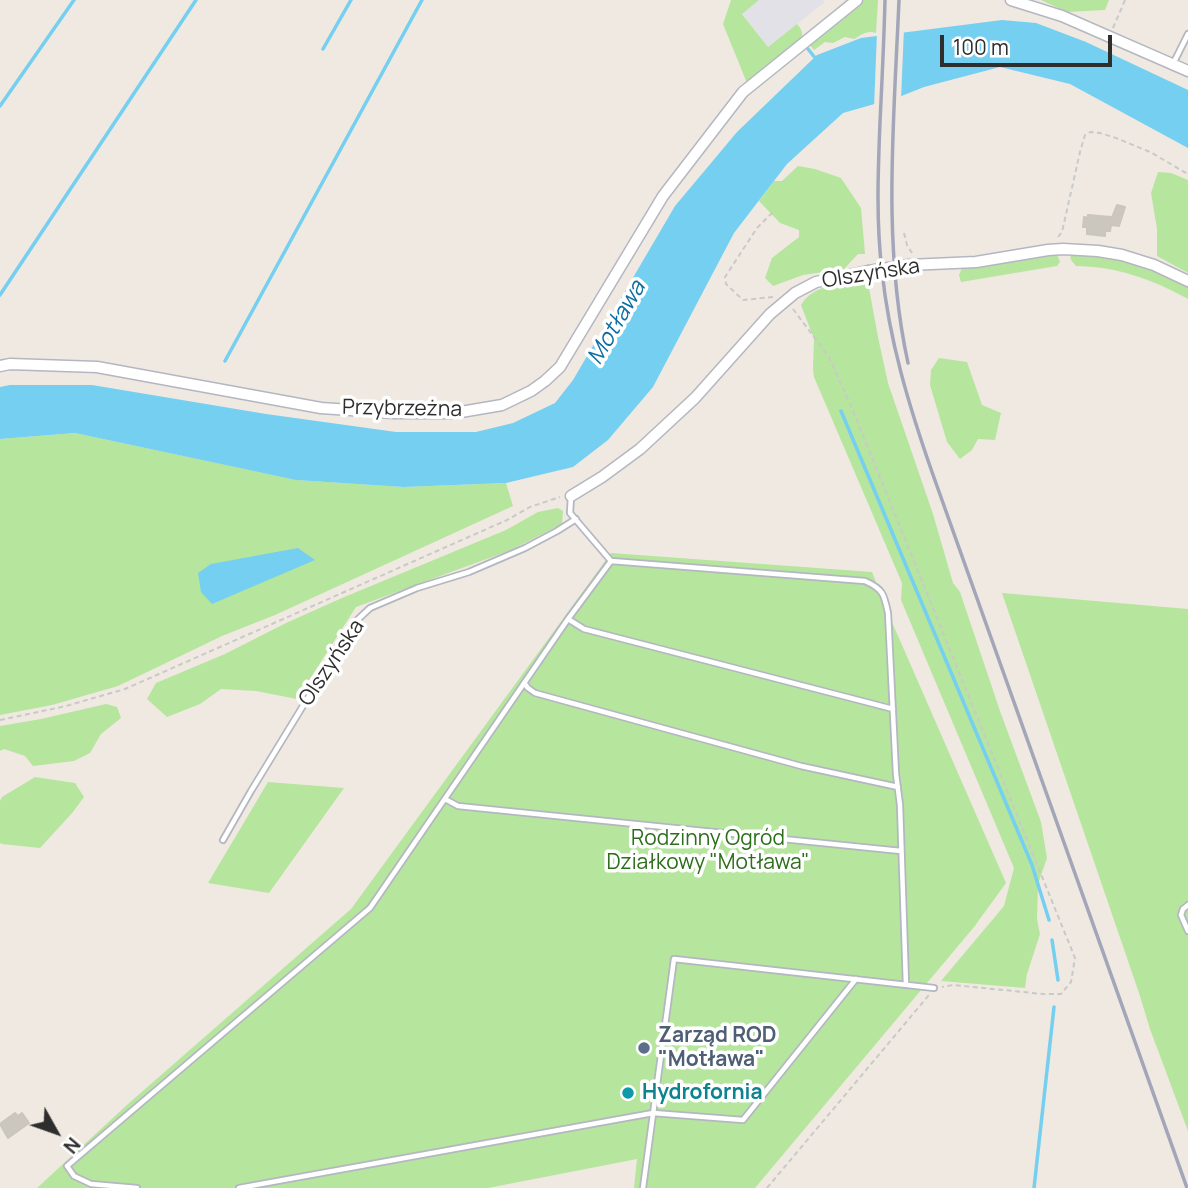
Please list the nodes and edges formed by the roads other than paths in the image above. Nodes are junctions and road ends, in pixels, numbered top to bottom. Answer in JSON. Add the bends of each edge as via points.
{"nodes":[{"id":1,"x":857,"y":0,"type":"edge"},
{"id":2,"x":1011,"y":0,"type":"edge"},
{"id":3,"x":1188,"y":34,"type":"edge"},
{"id":4,"x":1173,"y":64,"type":"junction"},
{"id":5,"x":1188,"y":71,"type":"edge"},
{"id":6,"x":1188,"y":281,"type":"edge"},
{"id":7,"x":3,"y":363,"type":"edge"},
{"id":8,"x":571,"y":496,"type":"joint"},
{"id":9,"x":576,"y":519,"type":"junction"},
{"id":10,"x":610,"y":559,"type":"junction"},
{"id":11,"x":568,"y":619,"type":"junction"},
{"id":12,"x":524,"y":683,"type":"junction"},
{"id":13,"x":893,"y":709,"type":"junction"},
{"id":14,"x":898,"y":787,"type":"junction"},
{"id":15,"x":445,"y":799,"type":"junction"},
{"id":16,"x":223,"y":839,"type":"dead end"},
{"id":17,"x":901,"y":851,"type":"junction"},
{"id":18,"x":1188,"y":905,"type":"edge"},
{"id":19,"x":1188,"y":931,"type":"edge"},
{"id":20,"x":856,"y":979,"type":"junction"},
{"id":21,"x":906,"y":985,"type":"junction"},
{"id":22,"x":934,"y":988,"type":"road end"},
{"id":23,"x":653,"y":1113,"type":"junction"},
{"id":24,"x":137,"y":1188,"type":"edge"},
{"id":25,"x":239,"y":1188,"type":"edge"},
{"id":26,"x":643,"y":1188,"type":"edge"}],
"edges":[{"from":1,"to":7,"type":"street","name":"Przybrzeżna","via":[[743,92],[663,196],[559,367],[538,386],[502,405],[455,413],[321,408],[97,367]]},
{"from":2,"to":4,"type":"street","via":[[1062,16]]},
{"from":3,"to":4,"type":"lane"},
{"from":4,"to":5,"type":"street"},
{"from":6,"to":8,"type":"street","name":"Olszyńska","via":[[1122,255],[1063,249],[976,262],[909,265],[816,282],[770,314],[695,398],[640,449]]},
{"from":8,"to":9,"type":"lane","via":[[570,513]]},
{"from":9,"to":10,"type":"lane"},
{"from":9,"to":16,"type":"lane","name":"Olszyńska","via":[[525,548],[370,608],[353,624]]},
{"from":10,"to":11,"type":"lane"},
{"from":10,"to":13,"type":"lane","via":[[865,581],[877,586],[888,613]]},
{"from":11,"to":12,"type":"lane"},
{"from":11,"to":13,"type":"lane","via":[[584,629]]},
{"from":12,"to":14,"type":"lane","via":[[548,697],[801,766]]},
{"from":12,"to":15,"type":"lane"},
{"from":13,"to":14,"type":"lane"},
{"from":14,"to":17,"type":"lane"},
{"from":15,"to":17,"type":"lane","via":[[458,806]]},
{"from":15,"to":24,"type":"lane","via":[[370,908],[67,1166],[74,1176],[91,1184]]},
{"from":17,"to":21,"type":"lane"},
{"from":18,"to":19,"type":"lane","via":[[1181,915]]},
{"from":20,"to":21,"type":"lane"},
{"from":20,"to":23,"type":"lane","via":[[743,1120]]},
{"from":20,"to":23,"type":"lane","via":[[674,959]]},
{"from":21,"to":22,"type":"lane"},
{"from":23,"to":25,"type":"lane"},
{"from":23,"to":26,"type":"lane"}]}
